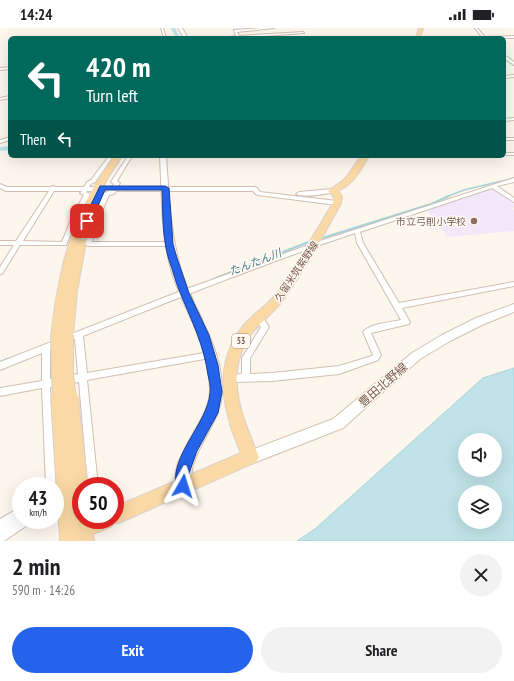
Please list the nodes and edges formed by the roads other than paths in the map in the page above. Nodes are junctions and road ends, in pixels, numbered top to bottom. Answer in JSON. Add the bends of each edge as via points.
{"nodes":[{"id":1,"x":273,"y":28,"type":"edge"},
{"id":2,"x":303,"y":33,"type":"dead end"},
{"id":3,"x":238,"y":36,"type":"edge"},
{"id":4,"x":254,"y":36,"type":"edge"},
{"id":5,"x":506,"y":60,"type":"edge"},
{"id":6,"x":514,"y":60,"type":"edge"},
{"id":7,"x":514,"y":64,"type":"edge"},
{"id":8,"x":110,"y":158,"type":"edge"},
{"id":9,"x":117,"y":158,"type":"edge"},
{"id":10,"x":122,"y":158,"type":"edge"},
{"id":11,"x":129,"y":158,"type":"edge"},
{"id":12,"x":163,"y":158,"type":"edge"},
{"id":13,"x":365,"y":158,"type":"edge"},
{"id":14,"x":514,"y":180,"type":"edge"},
{"id":15,"x":0,"y":186,"type":"edge"},
{"id":16,"x":493,"y":186,"type":"junction"},
{"id":17,"x":53,"y":188,"type":"junction"},
{"id":18,"x":95,"y":188,"type":"junction"},
{"id":19,"x":115,"y":188,"type":"junction"},
{"id":20,"x":165,"y":188,"type":"junction"},
{"id":21,"x":255,"y":189,"type":"junction"},
{"id":22,"x":332,"y":190,"type":"junction"},
{"id":23,"x":514,"y":200,"type":"edge"},
{"id":24,"x":337,"y":203,"type":"junction"},
{"id":25,"x":357,"y":230,"type":"junction"},
{"id":26,"x":315,"y":242,"type":"junction"},
{"id":27,"x":0,"y":243,"type":"edge"},
{"id":28,"x":18,"y":243,"type":"junction"},
{"id":29,"x":169,"y":244,"type":"junction"},
{"id":30,"x":0,"y":272,"type":"edge"},
{"id":31,"x":514,"y":284,"type":"edge"},
{"id":32,"x":184,"y":293,"type":"junction"},
{"id":33,"x":397,"y":306,"type":"junction"},
{"id":34,"x":514,"y":308,"type":"edge"},
{"id":35,"x":259,"y":319,"type":"junction"},
{"id":36,"x":68,"y":336,"type":"junction"},
{"id":37,"x":46,"y":348,"type":"junction"},
{"id":38,"x":210,"y":355,"type":"junction"},
{"id":39,"x":0,"y":366,"type":"edge"},
{"id":40,"x":246,"y":377,"type":"junction"},
{"id":41,"x":82,"y":378,"type":"junction"},
{"id":42,"x":235,"y":378,"type":"dead end"},
{"id":43,"x":46,"y":384,"type":"junction"},
{"id":44,"x":0,"y":392,"type":"edge"},
{"id":45,"x":250,"y":457,"type":"junction"},
{"id":46,"x":51,"y":477,"type":"edge"},
{"id":47,"x":92,"y":477,"type":"edge"},
{"id":48,"x":183,"y":486,"type":"junction"},
{"id":49,"x":71,"y":503,"type":"edge"},
{"id":50,"x":124,"y":512,"type":"edge"},
{"id":51,"x":12,"y":518,"type":"edge"},
{"id":52,"x":0,"y":525,"type":"edge"},
{"id":53,"x":12,"y":529,"type":"edge"},
{"id":54,"x":87,"y":529,"type":"edge"},
{"id":55,"x":74,"y":535,"type":"edge"},
{"id":56,"x":0,"y":537,"type":"edge"}],
"edges":[{"from":1,"to":3,"type":"street","via":[[235,31]]},
{"from":2,"to":4,"type":"street"},
{"from":5,"to":6,"type":"street"},
{"from":5,"to":7,"type":"street"},
{"from":8,"to":18,"type":"street","via":[[89,183]]},
{"from":9,"to":18,"type":"main road"},
{"from":10,"to":18,"type":"main road"},
{"from":11,"to":19,"type":"street","via":[[114,182],[117,183]]},
{"from":12,"to":20,"type":"main road"},
{"from":13,"to":22,"type":"main road","via":[[351,180]]},
{"from":14,"to":16,"type":"street"},
{"from":15,"to":17,"type":"street","via":[[6,189]]},
{"from":16,"to":23,"type":"street"},
{"from":16,"to":25,"type":"street"},
{"from":17,"to":18,"type":"street"},
{"from":17,"to":28,"type":"street"},
{"from":18,"to":19,"type":"street"},
{"from":18,"to":28,"type":"street","via":[[83,193],[86,194],[64,244]]},
{"from":18,"to":36,"type":"main road","via":[[75,265]]},
{"from":19,"to":20,"type":"street"},
{"from":19,"to":29,"type":"street","via":[[112,193],[107,193],[103,201],[88,244]]},
{"from":20,"to":21,"type":"street"},
{"from":20,"to":29,"type":"main road"},
{"from":21,"to":22,"type":"street","via":[[308,194]]},
{"from":21,"to":24,"type":"street","via":[[258,193]]},
{"from":22,"to":24,"type":"main road","via":[[338,196]]},
{"from":24,"to":26,"type":"main road","name":"久留米筑紫野線","number":"53"},
{"from":25,"to":26,"type":"street"},
{"from":25,"to":33,"type":"street","via":[[360,243]]},
{"from":26,"to":32,"type":"street"},
{"from":26,"to":35,"type":"main road","name":"久留米筑紫野線","number":"53","via":[[278,299]]},
{"from":27,"to":28,"type":"street"},
{"from":28,"to":30,"type":"street"},
{"from":29,"to":32,"type":"main road"},
{"from":31,"to":33,"type":"street"},
{"from":32,"to":36,"type":"street"},
{"from":32,"to":38,"type":"main road","via":[[198,320]]},
{"from":33,"to":40,"type":"street","via":[[406,322],[367,332],[377,355],[375,358],[339,370]]},
{"from":34,"to":45,"type":"main road","name":"豊田北野線","via":[[480,321],[416,356],[338,424]]},
{"from":35,"to":40,"type":"street","via":[[265,327],[246,358]]},
{"from":35,"to":45,"type":"main road","name":"久留米筑紫野線","number":"53","via":[[247,330],[238,346],[232,360],[229,388],[234,417]]},
{"from":36,"to":37,"type":"street"},
{"from":36,"to":41,"type":"street"},
{"from":36,"to":49,"type":"main road","bridge":true,"via":[[57,370]]},
{"from":37,"to":39,"type":"street"},
{"from":37,"to":43,"type":"street"},
{"from":38,"to":41,"type":"street"},
{"from":38,"to":48,"type":"main road","via":[[219,378],[215,402],[212,413],[191,448],[182,476]]},
{"from":40,"to":42,"type":"street"},
{"from":41,"to":43,"type":"street"},
{"from":41,"to":47,"type":"street"},
{"from":43,"to":44,"type":"street"},
{"from":43,"to":46,"type":"street"},
{"from":45,"to":48,"type":"main road"},
{"from":48,"to":50,"type":"main road"},
{"from":49,"to":55,"type":"main road"},
{"from":51,"to":52,"type":"street"},
{"from":53,"to":56,"type":"street"},
{"from":54,"to":55,"type":"main road"}]}
